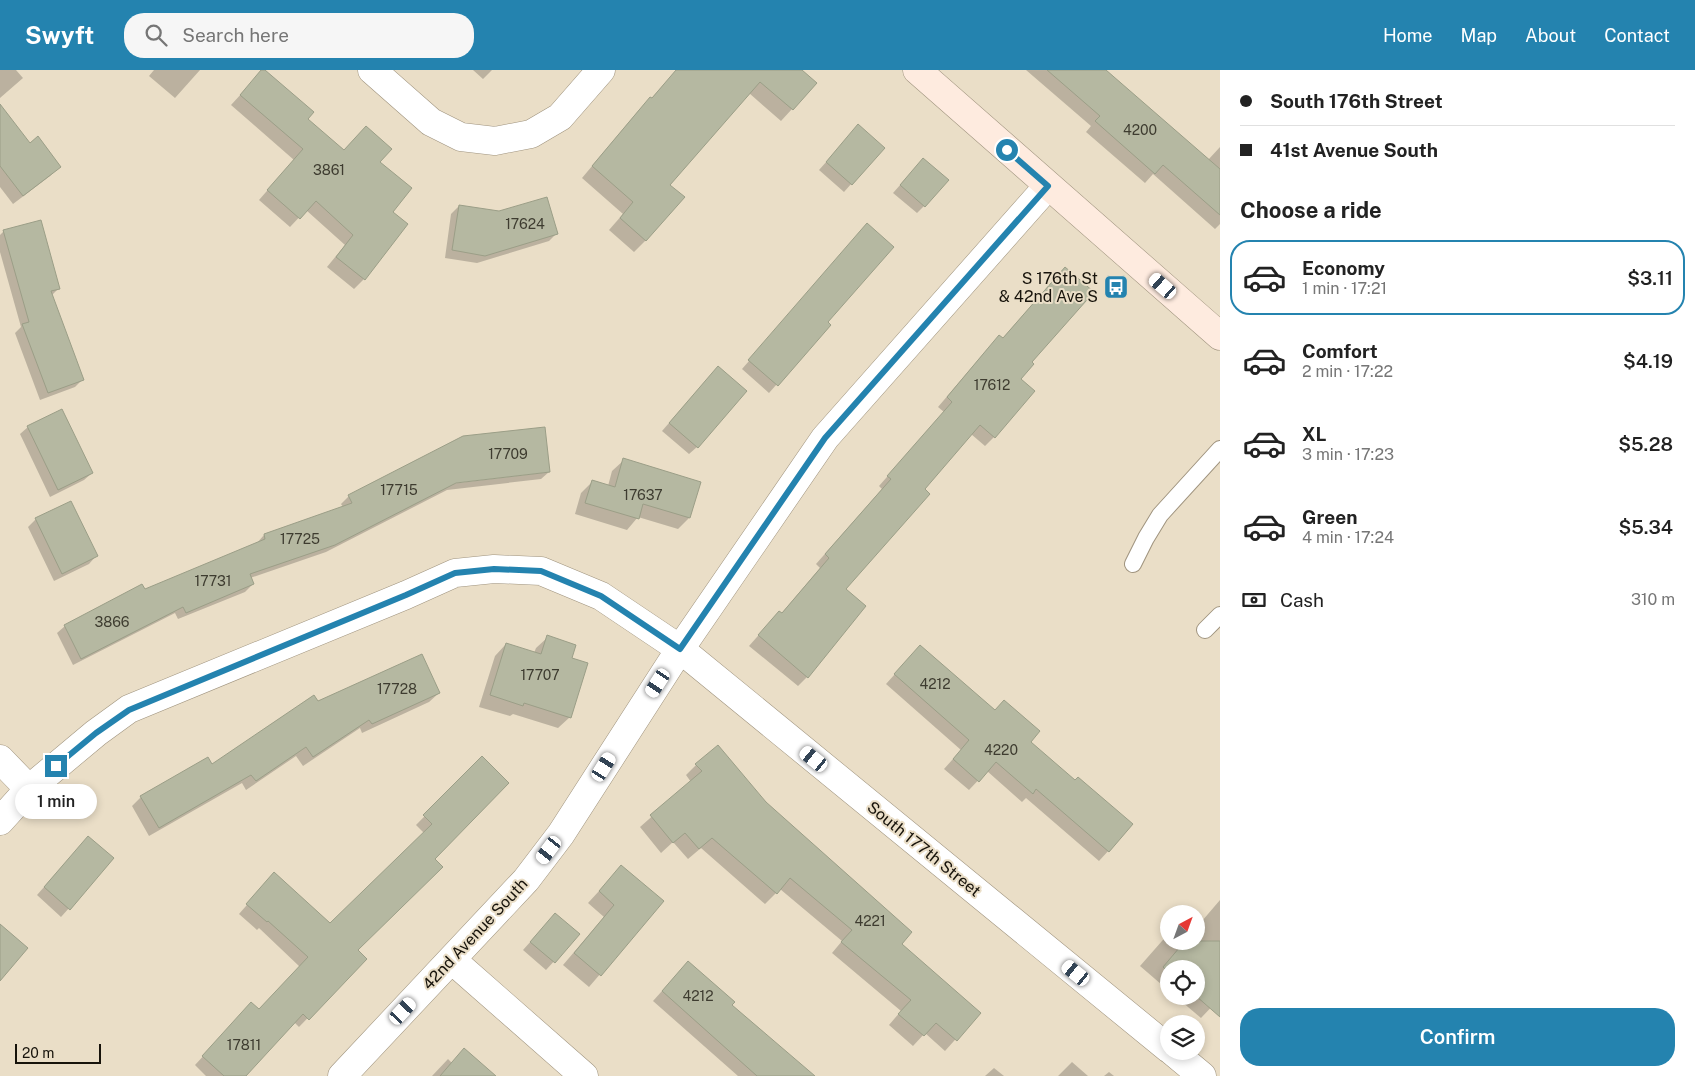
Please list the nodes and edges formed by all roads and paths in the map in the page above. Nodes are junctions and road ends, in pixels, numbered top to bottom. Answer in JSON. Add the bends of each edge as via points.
{"nodes":[{"id":1,"x":372,"y":70,"type":"edge"},
{"id":2,"x":601,"y":70,"type":"edge"},
{"id":3,"x":917,"y":70,"type":"edge"},
{"id":4,"x":1048,"y":186,"type":"junction"},
{"id":5,"x":1220,"y":336,"type":"edge"},
{"id":6,"x":1218,"y":456,"type":"edge"},
{"id":7,"x":1133,"y":564,"type":"dead end"},
{"id":8,"x":1220,"y":614,"type":"edge"},
{"id":9,"x":1204,"y":630,"type":"dead end"},
{"id":10,"x":680,"y":649,"type":"junction"},
{"id":11,"x":0,"y":759,"type":"edge"},
{"id":12,"x":29,"y":789,"type":"junction"},
{"id":13,"x":0,"y":820,"type":"edge"},
{"id":14,"x":452,"y":960,"type":"junction"},
{"id":15,"x":1160,"y":1042,"type":"edge"},
{"id":16,"x":1183,"y":1060,"type":"edge"},
{"id":17,"x":342,"y":1076,"type":"edge"},
{"id":18,"x":584,"y":1076,"type":"edge"},
{"id":19,"x":1202,"y":1076,"type":"edge"}],
"edges":[{"from":1,"to":2,"type":"street","via":[[432,122],[461,137],[494,141],[532,134],[560,117]]},
{"from":3,"to":4,"type":"street"},
{"from":4,"to":5,"type":"street"},
{"from":4,"to":10,"type":"street","name":"42nd Avenue South","via":[[825,438]]},
{"from":6,"to":7,"type":"lane","via":[[1160,515]]},
{"from":8,"to":9,"type":"lane"},
{"from":10,"to":12,"type":"street","name":"South 177th Street","via":[[601,596],[541,571],[494,569],[455,573],[129,710]]},
{"from":10,"to":14,"type":"street","name":"42nd Avenue South","via":[[561,834],[526,880]]},
{"from":10,"to":15,"type":"street","name":"South 177th Street"},
{"from":11,"to":12,"type":"street"},
{"from":12,"to":13,"type":"street","name":"South 177th Street"},
{"from":14,"to":17,"type":"street","name":"42nd Avenue South"},
{"from":14,"to":18,"type":"street"},
{"from":16,"to":19,"type":"street"}]}
